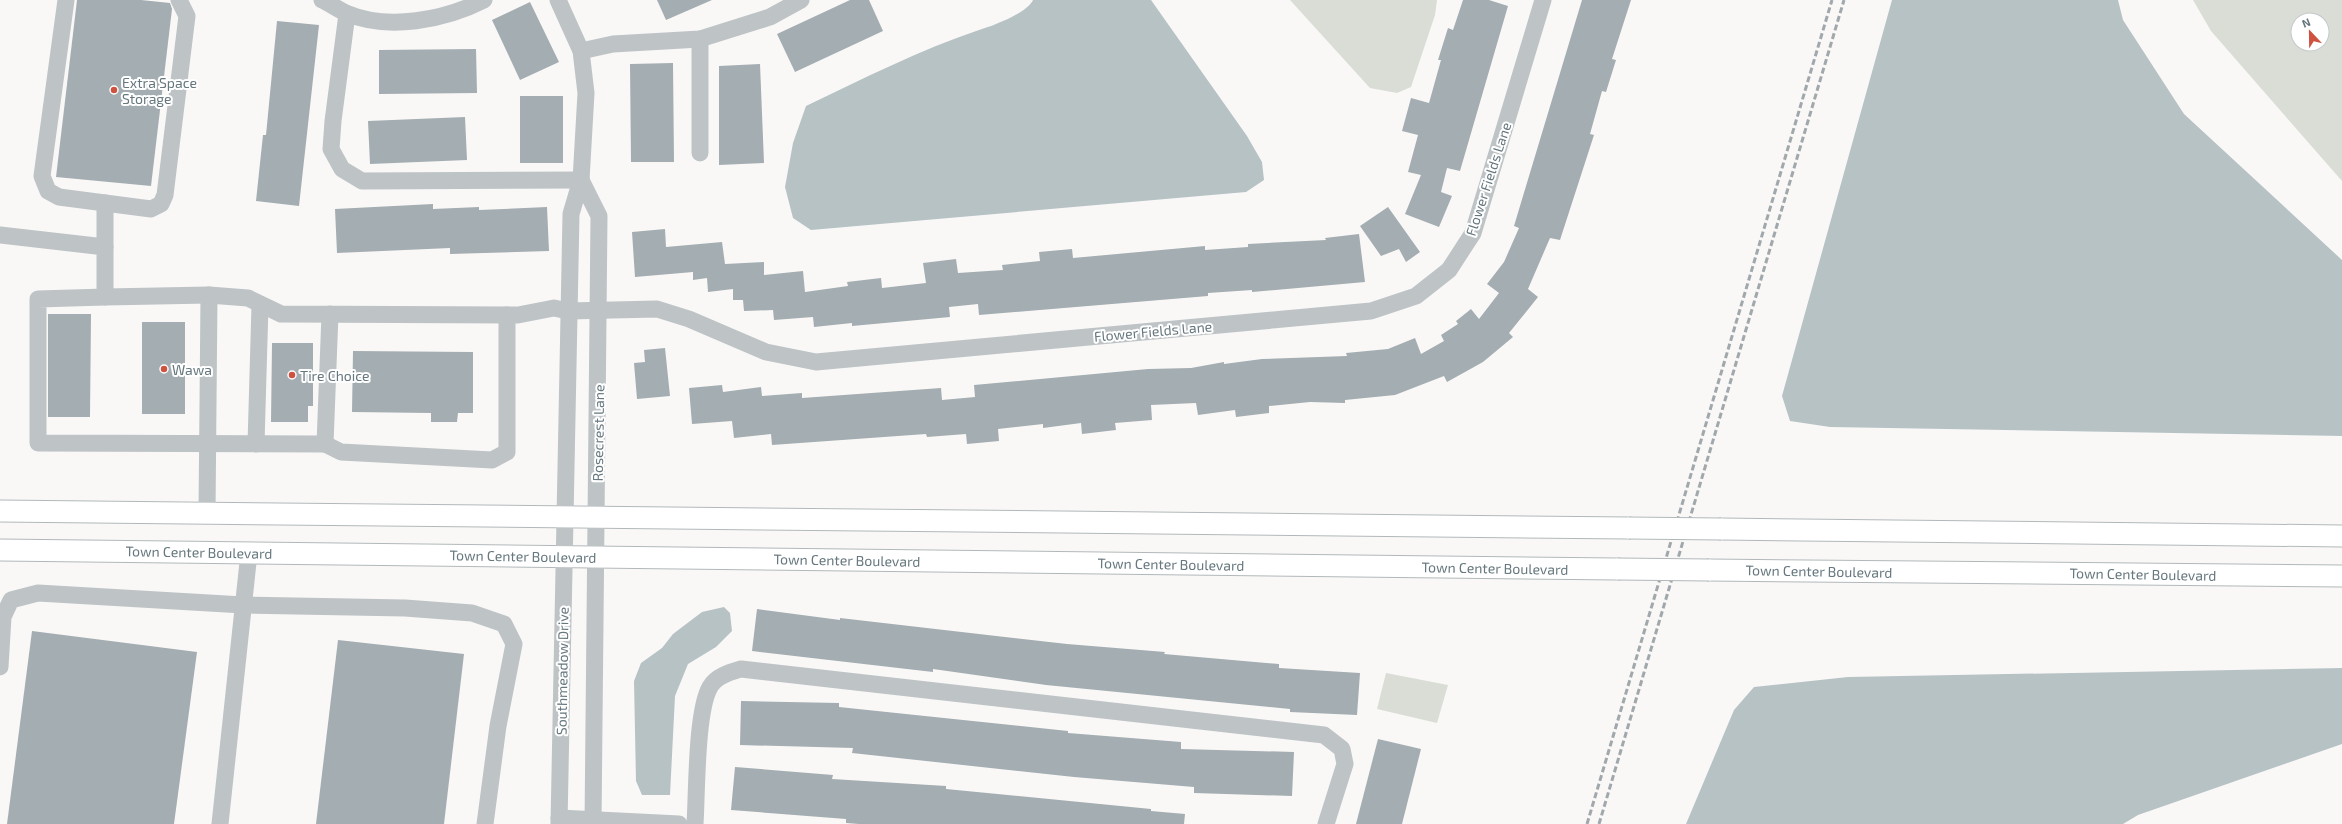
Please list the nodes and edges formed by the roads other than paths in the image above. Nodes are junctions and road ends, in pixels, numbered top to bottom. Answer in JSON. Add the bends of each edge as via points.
{"nodes":[{"id":1,"x":66,"y":0,"type":"edge"},
{"id":2,"x":179,"y":0,"type":"edge"},
{"id":3,"x":322,"y":0,"type":"edge"},
{"id":4,"x":484,"y":0,"type":"edge"},
{"id":5,"x":558,"y":0,"type":"edge"},
{"id":6,"x":801,"y":0,"type":"edge"},
{"id":7,"x":1543,"y":0,"type":"edge"},
{"id":8,"x":347,"y":14,"type":"junction"},
{"id":9,"x":700,"y":38,"type":"junction"},
{"id":10,"x":581,"y":51,"type":"junction"},
{"id":11,"x":700,"y":153,"type":"dead end"},
{"id":12,"x":581,"y":180,"type":"junction"},
{"id":13,"x":105,"y":203,"type":"junction"},
{"id":14,"x":0,"y":235,"type":"edge"},
{"id":15,"x":105,"y":247,"type":"junction"},
{"id":16,"x":209,"y":295,"type":"junction"},
{"id":17,"x":104,"y":297,"type":"junction"},
{"id":18,"x":260,"y":305,"type":"junction"},
{"id":19,"x":599,"y":310,"type":"junction"},
{"id":20,"x":568,"y":311,"type":"junction"},
{"id":21,"x":330,"y":314,"type":"junction"},
{"id":22,"x":508,"y":314,"type":"junction"},
{"id":23,"x":208,"y":444,"type":"junction"},
{"id":24,"x":256,"y":444,"type":"junction"},
{"id":25,"x":325,"y":444,"type":"junction"},
{"id":26,"x":0,"y":511,"type":"edge"},
{"id":27,"x":207,"y":513,"type":"junction"},
{"id":28,"x":565,"y":517,"type":"junction"},
{"id":29,"x":597,"y":517,"type":"junction"},
{"id":30,"x":2342,"y":536,"type":"edge"},
{"id":31,"x":0,"y":550,"type":"edge"},
{"id":32,"x":249,"y":553,"type":"junction"},
{"id":33,"x":564,"y":556,"type":"junction"},
{"id":34,"x":596,"y":557,"type":"junction"},
{"id":35,"x":2342,"y":576,"type":"edge"},
{"id":36,"x":243,"y":605,"type":"junction"},
{"id":37,"x":0,"y":667,"type":"edge"},
{"id":38,"x":559,"y":821,"type":"edge"},
{"id":39,"x":593,"y":822,"type":"edge"},
{"id":40,"x":220,"y":824,"type":"edge"},
{"id":41,"x":485,"y":824,"type":"edge"},
{"id":42,"x":679,"y":824,"type":"edge"},
{"id":43,"x":695,"y":824,"type":"edge"},
{"id":44,"x":1326,"y":824,"type":"edge"}],
"edges":[{"from":1,"to":13,"type":"street","via":[[42,176],[48,191],[59,198]]},
{"from":2,"to":13,"type":"street","via":[[187,16],[165,195],[161,204],[151,209]]},
{"from":3,"to":8,"type":"street"},
{"from":4,"to":8,"type":"street","via":[[425,21],[387,22]]},
{"from":5,"to":10,"type":"street"},
{"from":6,"to":9,"type":"street","via":[[770,17]]},
{"from":7,"to":19,"type":"street","name":"Flower Fields Lane","via":[[1473,233],[1449,270],[1416,296],[1371,311],[816,362],[766,352],[689,319],[657,309]]},
{"from":8,"to":12,"type":"street","via":[[331,149],[342,169],[362,181]]},
{"from":9,"to":10,"type":"street","via":[[613,44]]},
{"from":9,"to":11,"type":"street"},
{"from":10,"to":12,"type":"street","via":[[586,93]]},
{"from":12,"to":19,"type":"street","name":"Rosecrest Lane","via":[[599,216]]},
{"from":12,"to":20,"type":"street","via":[[571,214]]},
{"from":13,"to":15,"type":"street"},
{"from":14,"to":15,"type":"street"},
{"from":15,"to":17,"type":"street"},
{"from":16,"to":17,"type":"street","name":"Flower Fields Lane"},
{"from":16,"to":18,"type":"street","name":"Flower Fields Lane","via":[[248,298]]},
{"from":16,"to":23,"type":"street"},
{"from":17,"to":23,"type":"street","name":"Flower Fields Lane","via":[[38,299],[38,442]]},
{"from":18,"to":21,"type":"street","name":"Flower Fields Lane","via":[[280,314]]},
{"from":18,"to":24,"type":"street"},
{"from":19,"to":20,"type":"street","name":"Flower Fields Lane"},
{"from":19,"to":29,"type":"street","name":"Rosecrest Lane"},
{"from":20,"to":22,"type":"street","name":"Flower Fields Lane","via":[[554,308]]},
{"from":20,"to":28,"type":"street"},
{"from":21,"to":22,"type":"street","name":"Flower Fields Lane"},
{"from":21,"to":25,"type":"street"},
{"from":22,"to":25,"type":"street","via":[[507,452],[492,460],[341,452]]},
{"from":23,"to":24,"type":"street"},
{"from":23,"to":27,"type":"street"},
{"from":24,"to":25,"type":"street"},
{"from":26,"to":27,"type":"main road"},
{"from":27,"to":28,"type":"main road"},
{"from":28,"to":29,"type":"main road"},
{"from":28,"to":33,"type":"street","name":"Southmeadow Drive"},
{"from":29,"to":30,"type":"main road","bridge":true},
{"from":29,"to":34,"type":"street","name":"Rosecrest Lane"},
{"from":31,"to":32,"type":"main road","name":"Town Center Boulevard"},
{"from":32,"to":33,"type":"main road","name":"Town Center Boulevard"},
{"from":32,"to":36,"type":"street"},
{"from":33,"to":34,"type":"main road","name":"Town Center Boulevard"},
{"from":33,"to":38,"type":"street","name":"Southmeadow Drive"},
{"from":34,"to":35,"type":"main road","name":"Town Center Boulevard","bridge":true},
{"from":34,"to":39,"type":"street"},
{"from":36,"to":37,"type":"street","via":[[38,593],[11,600],[3,617]]},
{"from":36,"to":40,"type":"street"},
{"from":36,"to":41,"type":"street","via":[[472,613],[504,624],[514,644],[498,726]]},
{"from":38,"to":39,"type":"street"},
{"from":39,"to":42,"type":"street"},
{"from":43,"to":44,"type":"street","via":[[703,704],[711,685],[725,674],[742,669],[1324,735],[1342,749],[1345,764]]}]}
